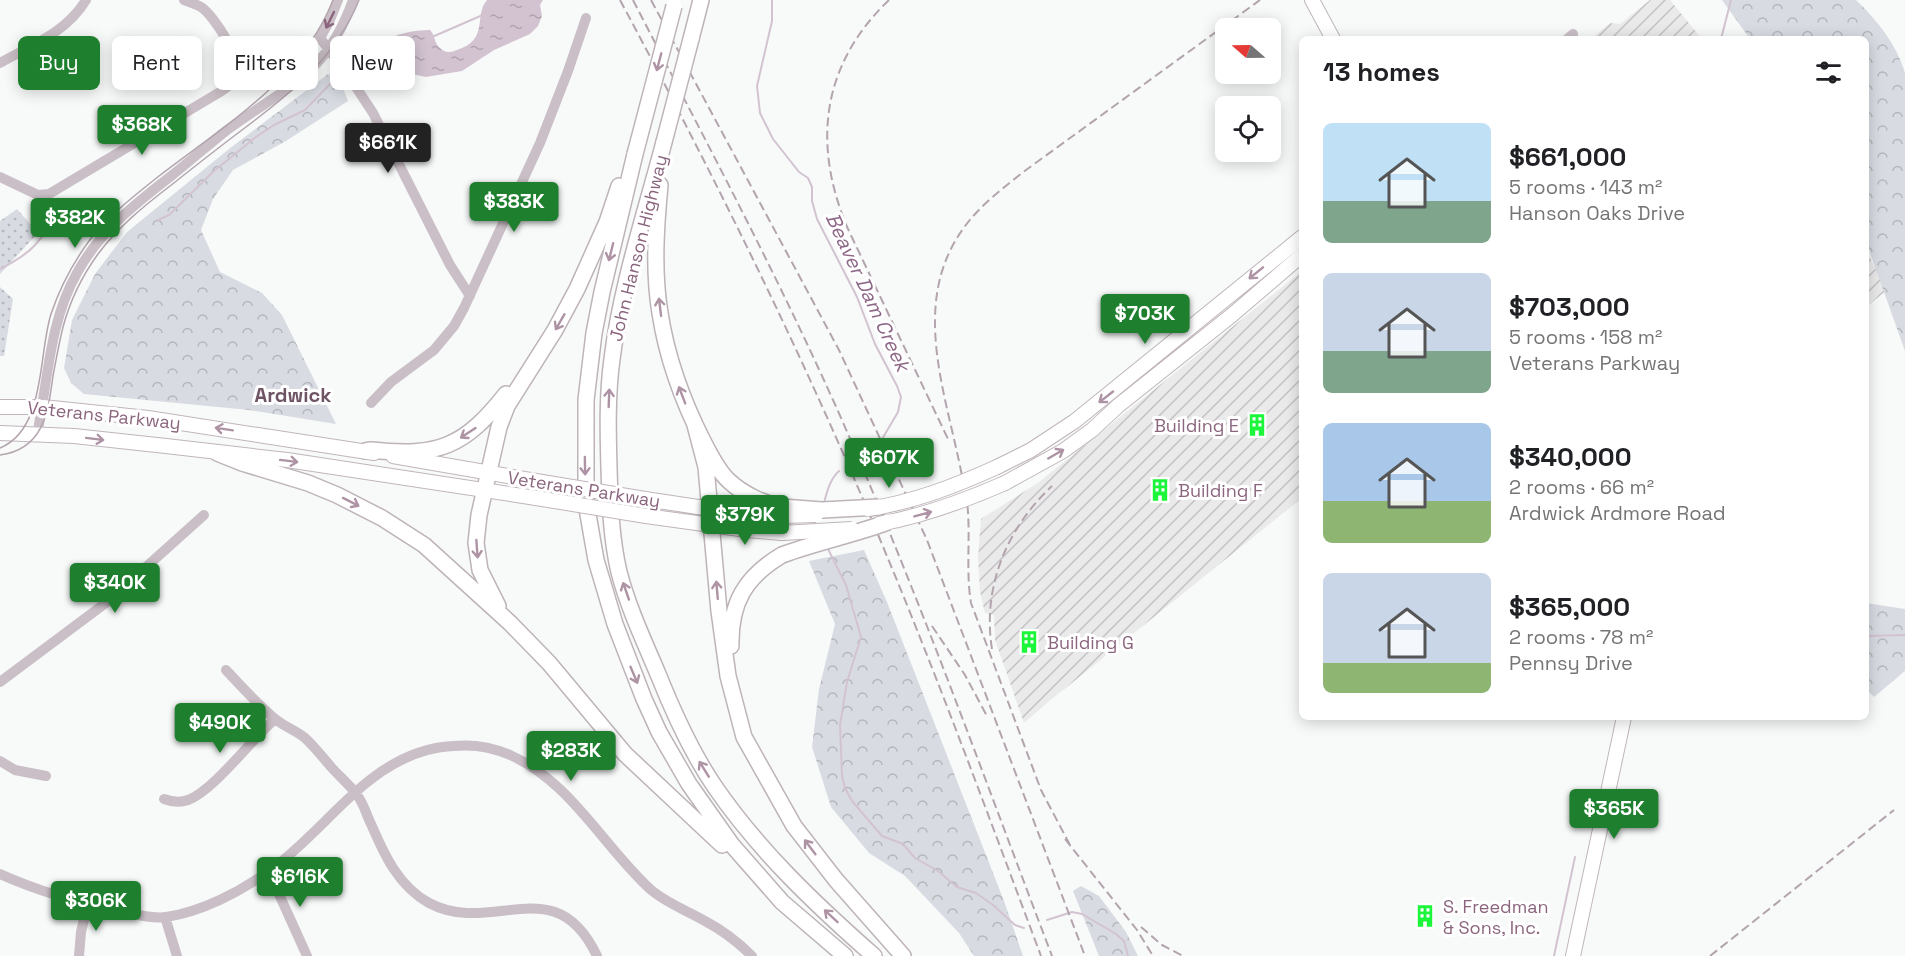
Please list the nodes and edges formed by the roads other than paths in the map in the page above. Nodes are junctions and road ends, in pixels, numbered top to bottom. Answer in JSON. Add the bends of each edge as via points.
{"nodes":[{"id":1,"x":86,"y":0,"type":"edge"},
{"id":2,"x":184,"y":0,"type":"edge"},
{"id":3,"x":338,"y":0,"type":"edge"},
{"id":4,"x":353,"y":0,"type":"edge"},
{"id":5,"x":701,"y":0,"type":"edge"},
{"id":6,"x":1312,"y":0,"type":"edge"},
{"id":7,"x":675,"y":3,"type":"edge"},
{"id":8,"x":205,"y":4,"type":"edge"},
{"id":9,"x":586,"y":18,"type":"dead end"},
{"id":10,"x":1331,"y":36,"type":"edge"},
{"id":11,"x":329,"y":50,"type":"junction"},
{"id":12,"x":0,"y":63,"type":"edge"},
{"id":13,"x":664,"y":142,"type":"junction"},
{"id":14,"x":635,"y":154,"type":"junction"},
{"id":15,"x":0,"y":177,"type":"edge"},
{"id":16,"x":1299,"y":239,"type":"edge"},
{"id":17,"x":1299,"y":258,"type":"edge"},
{"id":18,"x":470,"y":296,"type":"junction"},
{"id":19,"x":547,"y":342,"type":"junction"},
{"id":20,"x":371,"y":403,"type":"dead end"},
{"id":21,"x":0,"y":407,"type":"edge"},
{"id":22,"x":43,"y":407,"type":"junction"},
{"id":23,"x":695,"y":425,"type":"junction"},
{"id":24,"x":0,"y":433,"type":"edge"},
{"id":25,"x":37,"y":435,"type":"junction"},
{"id":26,"x":365,"y":451,"type":"junction"},
{"id":27,"x":218,"y":453,"type":"junction"},
{"id":28,"x":489,"y":473,"type":"junction"},
{"id":29,"x":484,"y":492,"type":"junction"},
{"id":30,"x":879,"y":507,"type":"joint"},
{"id":31,"x":710,"y":509,"type":"junction"},
{"id":32,"x":782,"y":512,"type":"junction"},
{"id":33,"x":204,"y":515,"type":"dead end"},
{"id":34,"x":888,"y":522,"type":"junction"},
{"id":35,"x":711,"y":525,"type":"junction"},
{"id":36,"x":510,"y":623,"type":"junction"},
{"id":37,"x":226,"y":670,"type":"dead end"},
{"id":38,"x":0,"y":682,"type":"edge"},
{"id":39,"x":275,"y":719,"type":"junction"},
{"id":40,"x":1623,"y":720,"type":"edge"},
{"id":41,"x":0,"y":761,"type":"edge"},
{"id":42,"x":760,"y":768,"type":"junction"},
{"id":43,"x":46,"y":776,"type":"dead end"},
{"id":44,"x":356,"y":792,"type":"junction"},
{"id":45,"x":164,"y":800,"type":"dead end"},
{"id":46,"x":269,"y":872,"type":"junction"},
{"id":47,"x":0,"y":874,"type":"edge"},
{"id":48,"x":782,"y":902,"type":"junction"},
{"id":49,"x":88,"y":903,"type":"junction"},
{"id":50,"x":165,"y":917,"type":"junction"},
{"id":51,"x":79,"y":956,"type":"edge"},
{"id":52,"x":177,"y":956,"type":"edge"},
{"id":53,"x":307,"y":956,"type":"edge"},
{"id":54,"x":597,"y":956,"type":"edge"},
{"id":55,"x":752,"y":956,"type":"edge"},
{"id":56,"x":845,"y":956,"type":"edge"},
{"id":57,"x":874,"y":956,"type":"edge"},
{"id":58,"x":903,"y":956,"type":"edge"},
{"id":59,"x":1573,"y":956,"type":"edge"}],
"edges":[{"from":1,"to":12,"type":"street","via":[[60,29]]},
{"from":2,"to":8,"type":"street"},
{"from":3,"to":11,"type":"street","one_way":true,"via":[[320,38]]},
{"from":4,"to":11,"type":"street"},
{"from":5,"to":13,"type":"highway","name":"John Hanson Highway","bridge":true},
{"from":6,"to":10,"type":"main road"},
{"from":7,"to":14,"type":"highway","name":"John Hanson Highway","one_way":true,"bridge":true},
{"from":8,"to":15,"type":"street","via":[[238,61],[240,68],[234,81],[49,194],[38,195]]},
{"from":9,"to":18,"type":"street","via":[[540,143]]},
{"from":11,"to":18,"type":"street","via":[[373,113],[450,265]]},
{"from":11,"to":22,"type":"street","via":[[287,90],[227,131],[140,200],[97,243],[77,272],[59,315]]},
{"from":23,"to":13,"type":"highway","one_way":true,"via":[[673,370],[660,312],[656,246]]},
{"from":57,"to":13,"type":"highway","name":"John Hanson Highway","one_way":true,"via":[[796,884],[716,788],[680,728],[640,633],[620,573],[610,506],[608,430],[612,360],[620,311]]},
{"from":14,"to":19,"type":"highway","one_way":true,"via":[[622,175],[608,222],[577,289]]},
{"from":14,"to":48,"type":"highway","name":"John Hanson Highway","one_way":true,"via":[[590,361],[585,449],[590,531],[615,624],[659,732],[711,818]]},
{"from":16,"to":30,"type":"main road","one_way":true,"bridge":true,"via":[[1075,421],[1031,450],[957,485]]},
{"from":34,"to":17,"type":"main road","name":"Veterans Parkway","one_way":true,"bridge":true,"via":[[948,506],[1005,483],[1063,451]]},
{"from":18,"to":20,"type":"street","via":[[439,345]]},
{"from":19,"to":26,"type":"highway","one_way":true,"via":[[490,414],[458,440],[414,453]]},
{"from":19,"to":28,"type":"highway","via":[[507,406]]},
{"from":21,"to":22,"type":"main road","name":"Veterans Parkway"},
{"from":22,"to":25,"type":"street"},
{"from":26,"to":22,"type":"main road","name":"Veterans Parkway","one_way":true,"via":[[148,418]]},
{"from":23,"to":31,"type":"highway","via":[[706,467]]},
{"from":23,"to":32,"type":"highway","via":[[729,482]]},
{"from":24,"to":25,"type":"main road","name":"Veterans Parkway"},
{"from":25,"to":27,"type":"main road","name":"Veterans Parkway","one_way":true},
{"from":26,"to":28,"type":"main road","name":"Veterans Parkway"},
{"from":27,"to":29,"type":"main road","name":"Veterans Parkway","one_way":true,"via":[[287,460]]},
{"from":27,"to":36,"type":"highway","one_way":true,"via":[[309,483],[382,518],[424,545]]},
{"from":28,"to":29,"type":"highway"},
{"from":28,"to":31,"type":"main road","name":"Veterans Parkway","bridge":true},
{"from":29,"to":35,"type":"main road","name":"Veterans Parkway","bridge":true},
{"from":29,"to":36,"type":"highway","one_way":true,"via":[[477,556],[485,583]]},
{"from":30,"to":32,"type":"highway","bridge":true},
{"from":31,"to":32,"type":"main road","name":"Veterans Parkway","via":[[752,515]]},
{"from":31,"to":35,"type":"highway"},
{"from":33,"to":38,"type":"street","via":[[107,602]]},
{"from":34,"to":35,"type":"main road","name":"Veterans Parkway","bridge":true,"via":[[782,533]]},
{"from":34,"to":42,"type":"highway","bridge":true,"via":[[782,555],[760,570],[739,595],[731,634],[732,670]]},
{"from":42,"to":35,"type":"highway","one_way":true,"via":[[744,737],[728,676]]},
{"from":36,"to":48,"type":"highway","via":[[625,754]]},
{"from":37,"to":39,"type":"street"},
{"from":39,"to":44,"type":"street","via":[[304,737]]},
{"from":39,"to":45,"type":"street","via":[[204,790],[187,800]]},
{"from":40,"to":59,"type":"main road"},
{"from":41,"to":43,"type":"street","via":[[15,770]]},
{"from":58,"to":42,"type":"highway","one_way":true,"via":[[814,853]]},
{"from":44,"to":46,"type":"street"},
{"from":44,"to":54,"type":"street","via":[[394,870],[416,895],[458,913],[531,907],[556,912],[575,924]]},
{"from":44,"to":55,"type":"street","via":[[389,766],[431,749],[478,746],[511,755],[548,779],[649,888],[726,934]]},
{"from":46,"to":50,"type":"street","via":[[203,907]]},
{"from":46,"to":53,"type":"street"},
{"from":47,"to":49,"type":"street"},
{"from":48,"to":56,"type":"highway","name":"John Hanson Highway"},
{"from":49,"to":50,"type":"street"},
{"from":49,"to":51,"type":"street"},
{"from":50,"to":52,"type":"street"}]}
